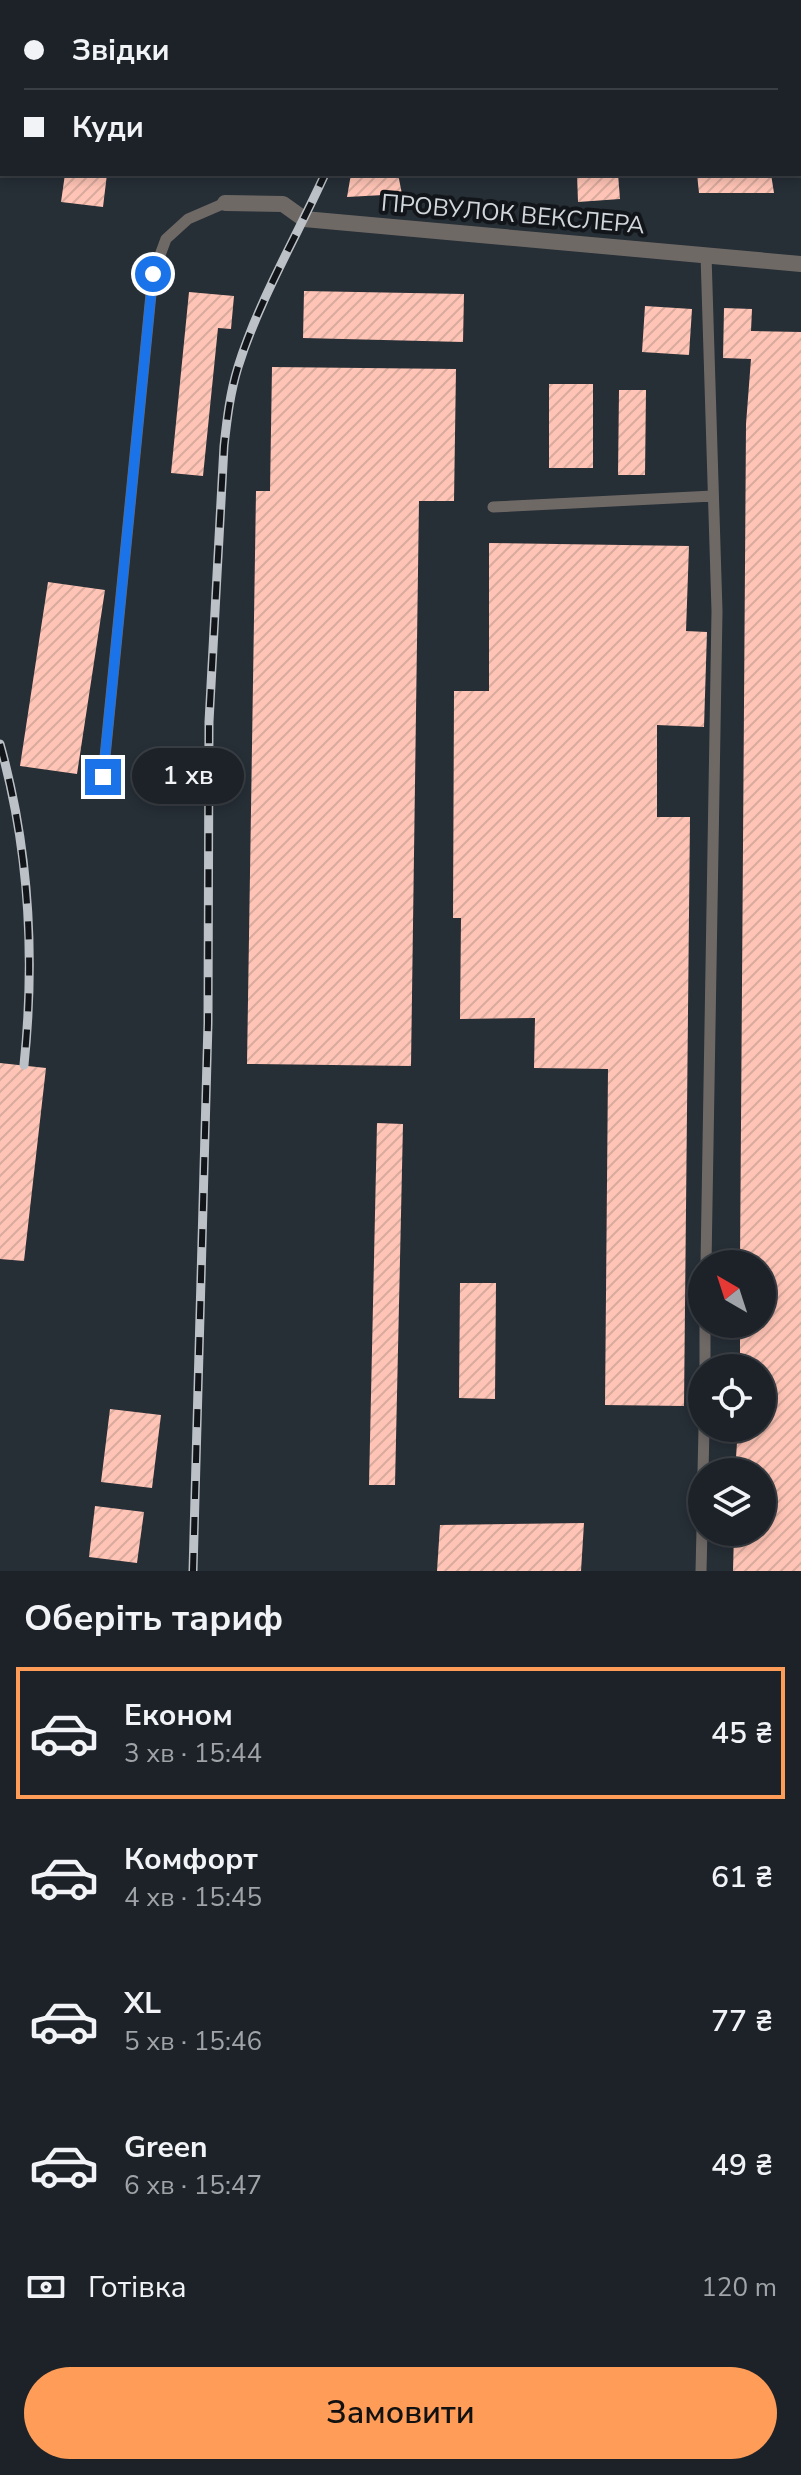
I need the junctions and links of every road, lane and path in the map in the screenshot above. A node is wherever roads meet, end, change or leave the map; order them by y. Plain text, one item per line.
1 (225, 203) joint
2 (706, 255) junction
3 (801, 264) edge
4 (713, 496) junction
5 (493, 507) dead end
6 (103, 777) dead end
7 (706, 1250) edge
8 (702, 1546) edge
9 (701, 1571) edge

1 - 2 street, ПРОВУЛОК ВЕКСЛЕРА
1 - 6 lane
2 - 3 street, ПРОВУЛОК ВЕКСЛЕРА
2 - 4 lane
4 - 5 lane
4 - 7 lane
8 - 9 lane

